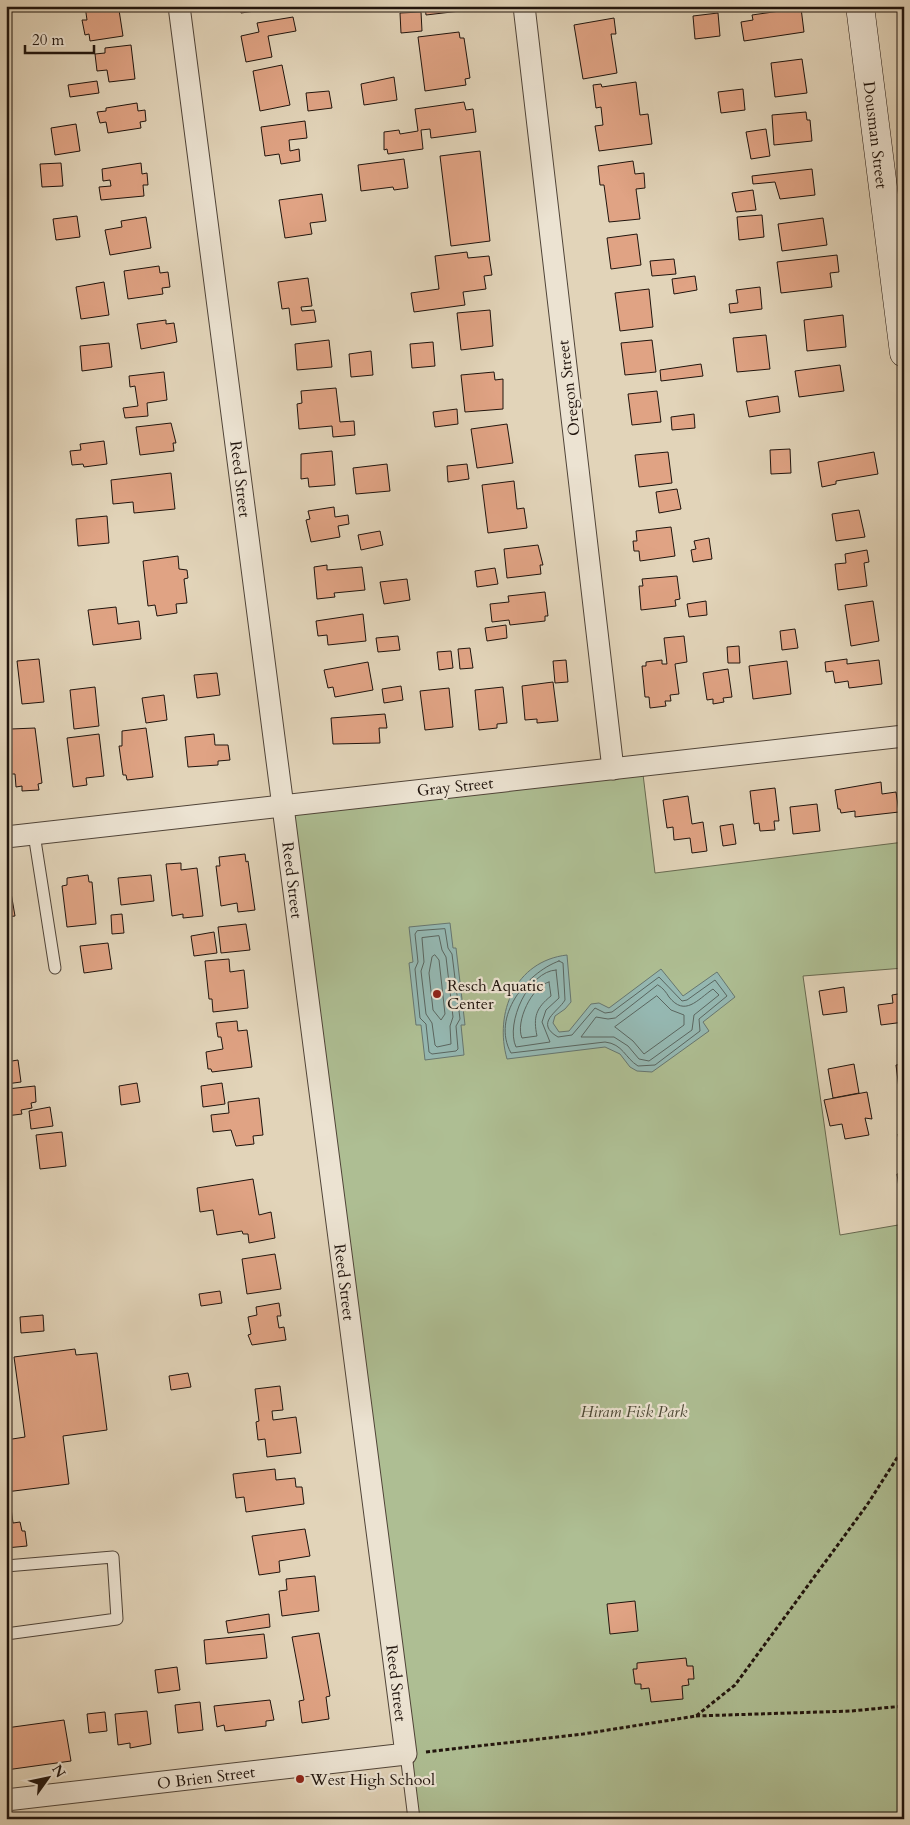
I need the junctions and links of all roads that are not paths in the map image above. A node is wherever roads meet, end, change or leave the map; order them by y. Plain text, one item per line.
1 (179, 6) edge
2 (524, 6) edge
3 (860, 6) edge
4 (904, 353) edge
5 (904, 736) edge
6 (613, 769) junction
7 (284, 805) junction
8 (34, 834) junction
9 (6, 837) edge
10 (55, 968) dead end
11 (6, 1566) edge
12 (6, 1634) edge
13 (406, 1754) junction
14 (6, 1800) edge
15 (414, 1819) edge

1 - 7 street, Reed Street
2 - 6 street, Oregon Street
3 - 4 street, Dousman Street
5 - 6 street, Gray Street
6 - 7 street, Gray Street
7 - 8 street, Gray Street
7 - 13 street, Reed Street
8 - 9 street, Gray Street
8 - 10 lane
11 - 12 lane
13 - 14 street, O Brien Street
13 - 15 lane

